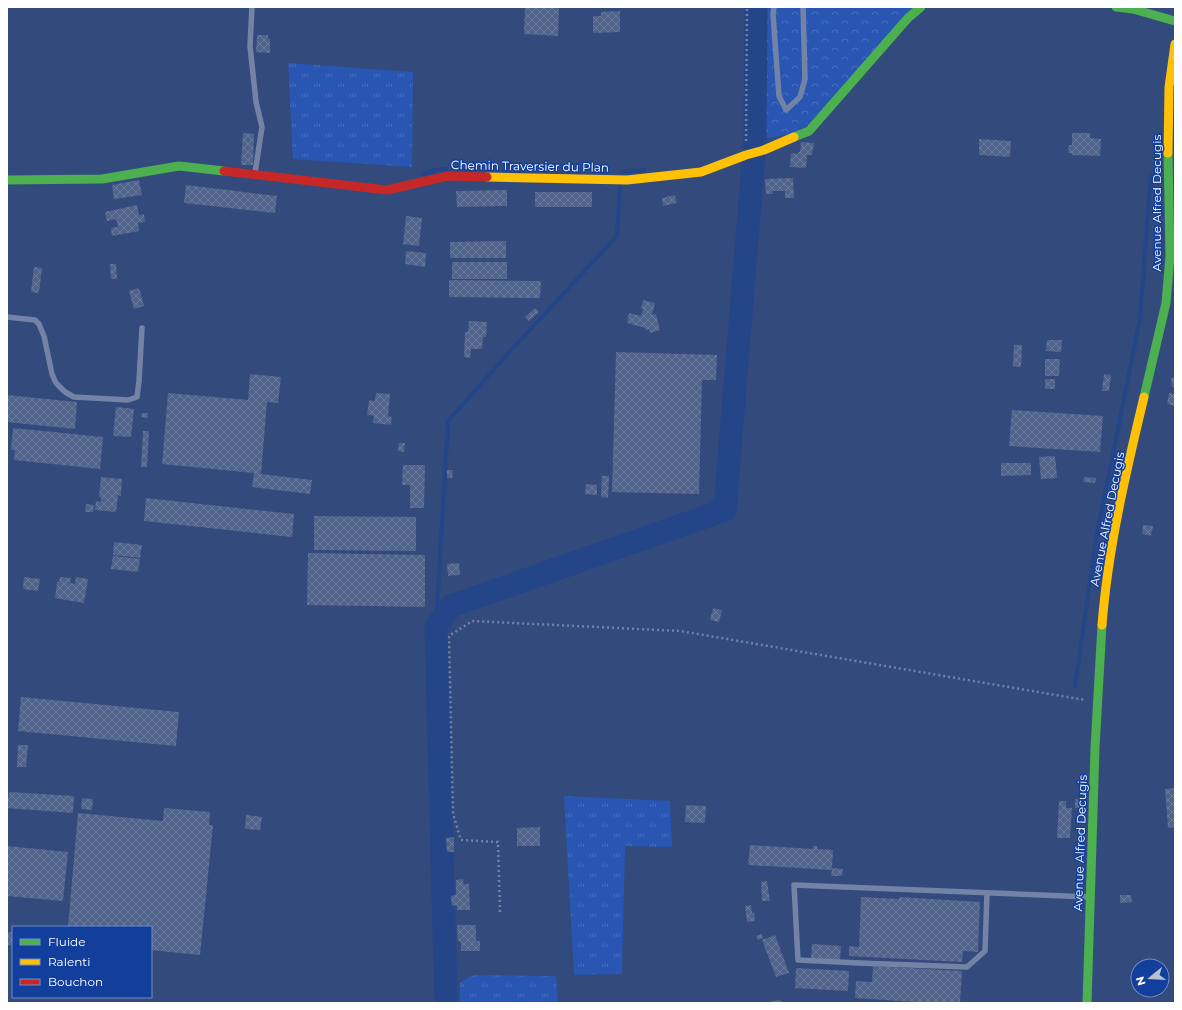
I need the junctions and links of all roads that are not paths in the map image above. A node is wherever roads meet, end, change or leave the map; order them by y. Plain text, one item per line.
1 (252, 7) edge
2 (774, 7) edge
3 (803, 7) edge
4 (921, 7) edge
5 (1116, 7) edge
6 (1175, 21) edge
7 (1175, 44) edge
8 (255, 175) junction
9 (7, 180) edge
10 (7, 317) edge
11 (142, 328) dead end
12 (987, 893) junction
13 (1090, 897) junction
14 (1087, 1003) edge

1 - 8 lane
2 - 3 lane
4 - 8 street, Chemin Traversier du Plan
5 - 6 street
7 - 13 street, Avenue Alfred Decugis
8 - 9 street, Chemin Traversier du Plan
10 - 11 lane
12 - 12 lane
12 - 13 lane
13 - 14 street, Avenue Alfred Decugis

